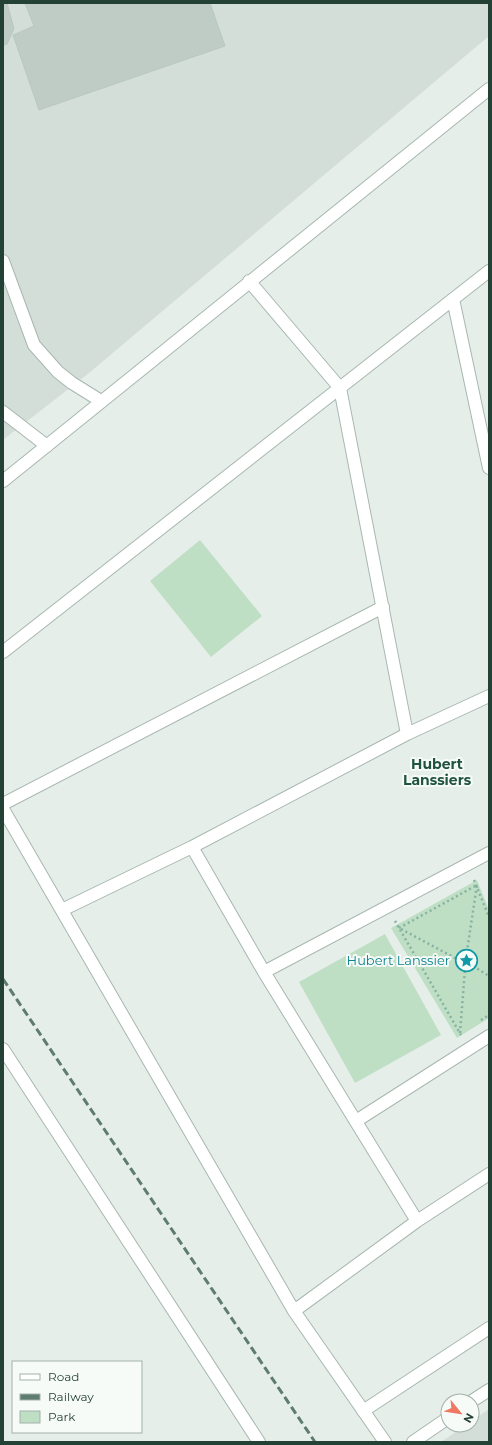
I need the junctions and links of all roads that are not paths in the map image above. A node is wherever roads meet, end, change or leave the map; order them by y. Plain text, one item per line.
1 (489, 89) edge
2 (3, 261) edge
3 (489, 271) edge
4 (249, 281) junction
5 (453, 299) junction
6 (340, 388) junction
7 (101, 401) junction
8 (3, 412) edge
9 (46, 446) junction
10 (489, 468) edge
11 (3, 481) edge
12 (383, 607) junction
13 (3, 652) edge
14 (489, 696) edge
15 (407, 734) junction
16 (3, 804) edge
17 (3, 809) edge
18 (192, 847) junction
19 (489, 853) edge
20 (62, 910) junction
21 (264, 972) junction
22 (489, 1036) edge
23 (3, 1049) edge
24 (356, 1121) junction
25 (489, 1174) edge
26 (417, 1221) junction
27 (294, 1311) junction
28 (489, 1328) edge
29 (489, 1390) edge
30 (480, 1396) edge
31 (363, 1412) junction
32 (440, 1423) edge
33 (259, 1442) edge
34 (384, 1442) edge
35 (413, 1442) edge

1 - 4 street
2 - 7 street
3 - 5 street
4 - 6 street
4 - 7 street
5 - 6 street
5 - 10 street
6 - 12 street
6 - 13 street
7 - 9 street
8 - 9 street
9 - 11 street
12 - 15 street
12 - 16 street
14 - 15 street
15 - 18 street
17 - 20 street
18 - 20 street
18 - 21 street
19 - 21 street
20 - 27 street
21 - 24 street
22 - 24 street
23 - 33 street
24 - 26 street
25 - 26 street
26 - 27 street
27 - 31 street
28 - 31 street
29 - 30 street
31 - 34 street
32 - 35 street

